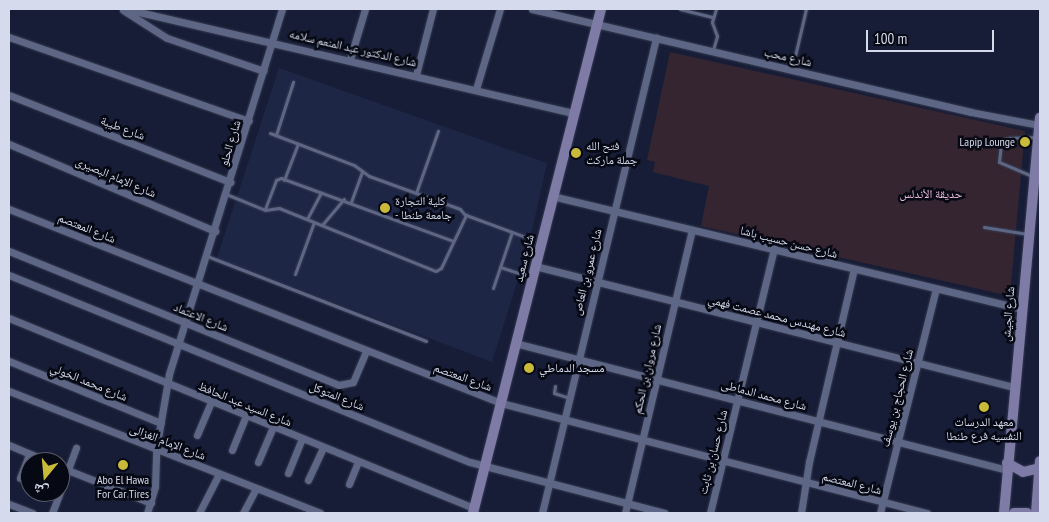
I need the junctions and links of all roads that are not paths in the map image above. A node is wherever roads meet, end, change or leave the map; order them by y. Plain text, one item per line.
1 (122, 9) edge
2 (126, 9) edge
3 (282, 9) edge
4 (365, 9) edge
5 (434, 9) edge
6 (500, 9) edge
7 (532, 9) edge
8 (601, 9) edge
9 (680, 9) edge
10 (716, 9) edge
11 (806, 9) edge
12 (150, 12) edge
13 (713, 17) junction
14 (597, 24) junction
15 (9, 37) edge
16 (656, 37) junction
17 (273, 41) junction
18 (713, 51) junction
19 (350, 59) junction
20 (792, 69) junction
21 (264, 71) junction
22 (416, 75) junction
23 (293, 82) dead end
24 (476, 89) junction
25 (9, 95) edge
26 (573, 113) junction
27 (249, 121) junction
28 (1040, 121) edge
29 (438, 130) dead end
30 (270, 133) dead end
31 (276, 135) junction
32 (1038, 137) junction
33 (9, 144) edge
34 (298, 144) junction
35 (362, 171) junction
36 (1035, 179) edge
37 (284, 180) junction
38 (230, 182) junction
39 (321, 193) junction
40 (416, 193) junction
41 (226, 194) junction
42 (552, 196) junction
43 (344, 199) junction
44 (351, 202) junction
45 (9, 209) edge
46 (265, 210) junction
47 (614, 211) junction
48 (466, 215) junction
49 (307, 219) junction
50 (314, 222) junction
51 (322, 225) junction
52 (984, 227) dead end
53 (692, 230) junction
54 (215, 231) junction
55 (512, 232) junction
56 (1028, 234) junction
57 (523, 236) dead end
58 (452, 241) junction
59 (774, 250) junction
60 (9, 251) edge
61 (207, 256) junction
62 (535, 266) junction
63 (500, 267) junction
64 (854, 269) junction
65 (295, 274) dead end
66 (9, 275) edge
67 (532, 277) junction
68 (596, 282) junction
69 (198, 284) junction
70 (494, 288) dead end
71 (936, 289) junction
72 (675, 301) junction
73 (1022, 309) junction
74 (9, 318) edge
75 (756, 322) junction
76 (186, 323) junction
77 (426, 341) dead end
78 (516, 343) junction
79 (838, 343) junction
80 (178, 344) junction
81 (366, 351) junction
82 (578, 359) junction
83 (9, 361) edge
84 (918, 362) junction
85 (657, 379) junction
86 (167, 384) junction
87 (555, 386) dead end
88 (1014, 387) junction
89 (9, 391) edge
90 (569, 398) junction
91 (738, 399) junction
92 (211, 402) junction
93 (501, 403) junction
94 (246, 416) junction
95 (564, 421) junction
96 (819, 422) junction
97 (161, 423) junction
98 (273, 427) junction
99 (197, 435) dead end
100 (302, 439) junction
101 (642, 441) junction
102 (898, 442) junction
103 (9, 445) edge
104 (76, 448) dead end
105 (323, 448) junction
106 (156, 450) junction
107 (232, 450) dead end
108 (25, 452) edge
109 (258, 462) dead end
110 (358, 462) junction
111 (722, 462) junction
112 (1040, 462) edge
113 (70, 464) edge
114 (485, 467) junction
115 (1007, 467) junction
116 (1040, 468) edge
117 (70, 471) edge
118 (288, 473) dead end
119 (219, 474) junction
120 (308, 480) dead end
121 (806, 483) junction
122 (349, 484) dead end
123 (549, 484) junction
124 (256, 488) junction
125 (882, 502) junction
126 (9, 504) edge
127 (151, 504) junction
128 (627, 504) junction
129 (305, 510) edge
130 (474, 511) edge
131 (32, 513) edge
132 (147, 513) edge
133 (199, 513) edge
134 (243, 513) edge
135 (320, 513) edge
136 (542, 513) edge
137 (625, 513) edge
138 (664, 513) edge
139 (710, 513) edge
140 (801, 513) edge
141 (880, 513) edge
142 (927, 513) edge
143 (1004, 513) edge
144 (1014, 513) edge
145 (1027, 513) edge
146 (1036, 513) edge

1 - 21 street
2 - 12 street, شارع الدكتور عبد المنعم سلامه
3 - 17 street, شارع الحلو
4 - 19 street
5 - 22 street
6 - 24 street
7 - 14 street, شارع محب
8 - 14 street, شارع سعيد
9 - 13 lane
10 - 13 lane
11 - 20 lane
12 - 17 street, شارع الدكتور عبد المنعم سلامه
13 - 18 lane
14 - 16 street, شارع محب
14 - 26 street, شارع سعيد
15 - 27 street
16 - 18 street, شارع محب
16 - 47 street, شارع عمرو بن العاص
17 - 19 street, شارع الدكتور عبد المنعم سلامه
17 - 21 street, شارع الحلو
18 - 20 street, شارع محب
19 - 22 street, شارع الدكتور عبد المنعم سلامه
20 - 28 street, شارع محب
21 - 27 street, شارع الحلو
22 - 24 street, شارع الدكتور عبد المنعم سلامه
23 - 31 lane
24 - 26 street, شارع الدكتور عبد المنعم سلامه
25 - 38 street, شارع طيبة
26 - 42 street, شارع سعيد
27 - 38 street, شارع الحلو
28 - 32 street, شارع الجيش
29 - 40 lane
30 - 31 lane
31 - 34 lane
32 - 36 street, شارع الجيش
32 - 36 lane
33 - 54 street, شارع الإمام البصيرى
34 - 35 lane
34 - 37 lane
35 - 40 lane
35 - 44 lane
36 - 56 street, شارع الجيش
37 - 39 lane
37 - 46 lane
38 - 41 street, شارع الحلو
39 - 43 lane
39 - 49 lane
40 - 48 lane
41 - 46 lane
41 - 54 street, شارع الحلو
42 - 47 street, شارع حسن حسيب باشا
42 - 62 street, شارع سعيد
43 - 44 lane
43 - 51 lane
44 - 58 lane
45 - 69 street, شارع المعتصم
46 - 49 lane
47 - 53 street, شارع حسن حسيب باشا
47 - 68 street, شارع عمرو بن العاص
48 - 55 lane
48 - 58 lane
49 - 50 lane
50 - 51 lane
50 - 65 lane
51 - 58 lane
52 - 56 lane
53 - 59 street, شارع حسن حسيب باشا
53 - 72 street, شارع مروان بن الحكم
54 - 61 street, شارع الحلو
55 - 57 lane
55 - 63 lane
56 - 73 street, شارع الجيش
59 - 64 street, شارع حسن حسيب باشا
59 - 75 street, شارع حسان بن ثابت
60 - 76 street, شارع الاعتماد
61 - 69 street, شارع الحلو
61 - 77 lane
62 - 67 street, شارع سعيد
62 - 68 street, شارع مهندس محمد عصمت فهمي
63 - 67 lane
63 - 70 lane
64 - 71 street, شارع حسن حسيب باشا
64 - 79 street
66 - 80 street, شارع المتوكل
67 - 78 street, شارع سعيد
68 - 72 street, شارع مهندس محمد عصمت فهمي
68 - 82 street, شارع عمرو بن العاص
69 - 76 street, شارع الحلو
69 - 81 street, شارع المعتصم
71 - 73 street, شارع حسن حسيب باشا
71 - 84 street, شارع الحجاج بن يوسف
72 - 75 street, شارع مهندس محمد عصمت فهمي
72 - 85 street, شارع مروان بن الحكم
73 - 88 street, شارع الجيش
74 - 86 street, شارع السيد عبد الحافظ
75 - 79 street, شارع مهندس محمد عصمت فهمي
75 - 91 street, شارع حسان بن ثابت
76 - 80 street, شارع الحلو
76 - 81 street, شارع الاعتماد
78 - 82 street, شارع محمد الدماطى
78 - 93 street, شارع سعيد
79 - 84 street, شارع مهندس محمد عصمت فهمي
79 - 96 street
80 - 86 street, شارع الحلو
80 - 114 street, شارع المتوكل
81 - 93 street, شارع المعتصم
82 - 85 street, شارع محمد الدماطى
82 - 90 street, شارع عمرو بن العاص
83 - 97 street, شارع محمد الخولي
84 - 88 street, شارع مهندس محمد عصمت فهمي
84 - 102 street, شارع الحجاج بن يوسف
85 - 91 street, شارع محمد الدماطى
85 - 101 street, شارع مروان بن الحكم
86 - 92 street, شارع السيد عبد الحافظ
86 - 97 street, شارع الحلو
87 - 90 lane
88 - 115 street, شارع الجيش
89 - 106 street, شارع الإمام الغزالى
90 - 95 street, شارع عمرو بن العاص
91 - 96 street, شارع محمد الدماطى
91 - 111 street, شارع حسان بن ثابت
92 - 94 street, شارع السيد عبد الحافظ
92 - 99 street
93 - 95 street, شارع المعتصم
93 - 114 street, شارع سعيد
94 - 98 street, شارع السيد عبد الحافظ
94 - 107 street
95 - 101 street, شارع المعتصم
95 - 123 street, شارع عمرو بن العاص
96 - 102 street, شارع محمد الدماطى
96 - 121 street
97 - 106 street, شارع الحلو
98 - 100 street, شارع السيد عبد الحافظ
98 - 109 street
100 - 105 street, شارع السيد عبد الحافظ
100 - 118 street
101 - 111 street, شارع المعتصم
101 - 128 street, شارع مروان بن الحكم
102 - 115 street, شارع محمد الدماطى
102 - 125 street, شارع الحجاج بن يوسف
103 - 108 street
104 - 113 street
105 - 110 street, شارع السيد عبد الحافظ
105 - 120 street
106 - 119 street, شارع الإمام الغزالى
106 - 127 street, شارع الحلو
110 - 122 street
110 - 130 street, شارع السيد عبد الحافظ
111 - 121 street, شارع المعتصم
111 - 139 street, شارع حسان بن ثابت
112 - 116 street
114 - 123 street, شارع المتوكل
114 - 130 street, شارع سعيد
115 - 116 street
115 - 143 street, شارع الجيش
116 - 146 street
117 - 127 street
119 - 124 street, شارع الإمام الغزالى
119 - 133 street
121 - 125 street, شارع المعتصم
121 - 140 street
123 - 128 street, شارع المتوكل
123 - 136 street, شارع عمرو بن العاص
124 - 129 street, شارع الإمام الغزالى
124 - 134 street
125 - 141 street, شارع الحجاج بن يوسف
125 - 142 street, شارع المعتصم
126 - 131 street
127 - 132 street, شارع الحلو
128 - 137 street, شارع مروان بن الحكم
128 - 138 street, شارع المتوكل
129 - 135 street, شارع الإمام الغزالى
144 - 145 street

